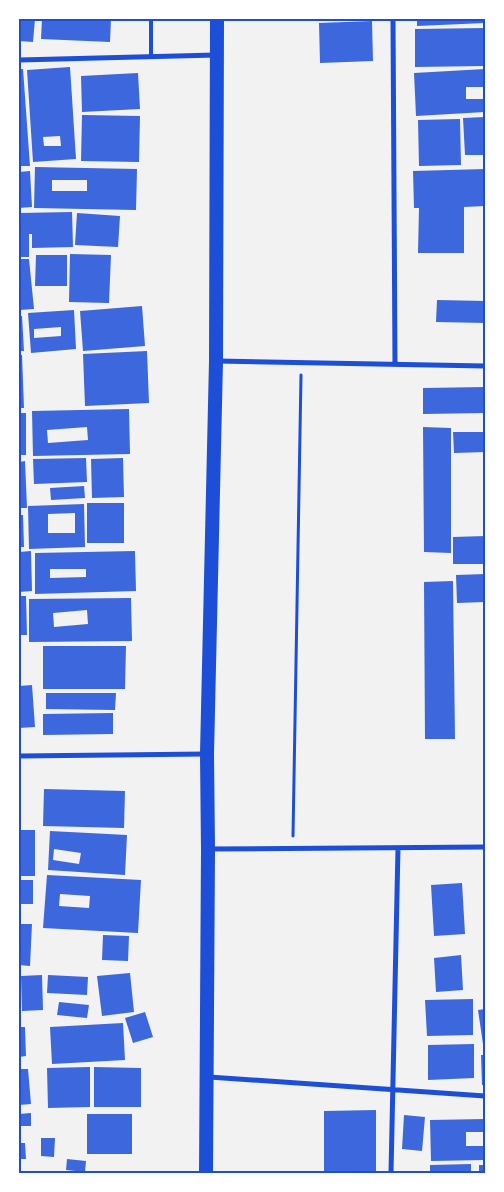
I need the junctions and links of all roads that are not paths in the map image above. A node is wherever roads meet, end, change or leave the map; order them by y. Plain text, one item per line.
1 (151, 19) edge
2 (217, 19) edge
3 (393, 19) edge
4 (217, 55) junction
5 (151, 57) junction
6 (19, 60) edge
7 (216, 361) junction
8 (396, 363) junction
9 (485, 366) edge
10 (207, 754) junction
11 (19, 756) edge
12 (485, 847) edge
13 (398, 848) junction
14 (208, 850) junction
15 (208, 1077) junction
16 (392, 1090) junction
17 (485, 1096) edge
18 (206, 1173) edge
19 (391, 1173) edge

1 - 5 lane
2 - 4 highway
3 - 8 street
4 - 5 street
4 - 7 highway
5 - 6 street
7 - 8 street
7 - 10 highway
8 - 9 street
10 - 11 street
10 - 14 highway
12 - 13 street
13 - 14 street
13 - 16 street
14 - 15 highway
15 - 16 street
15 - 18 highway
16 - 17 street
16 - 19 street

